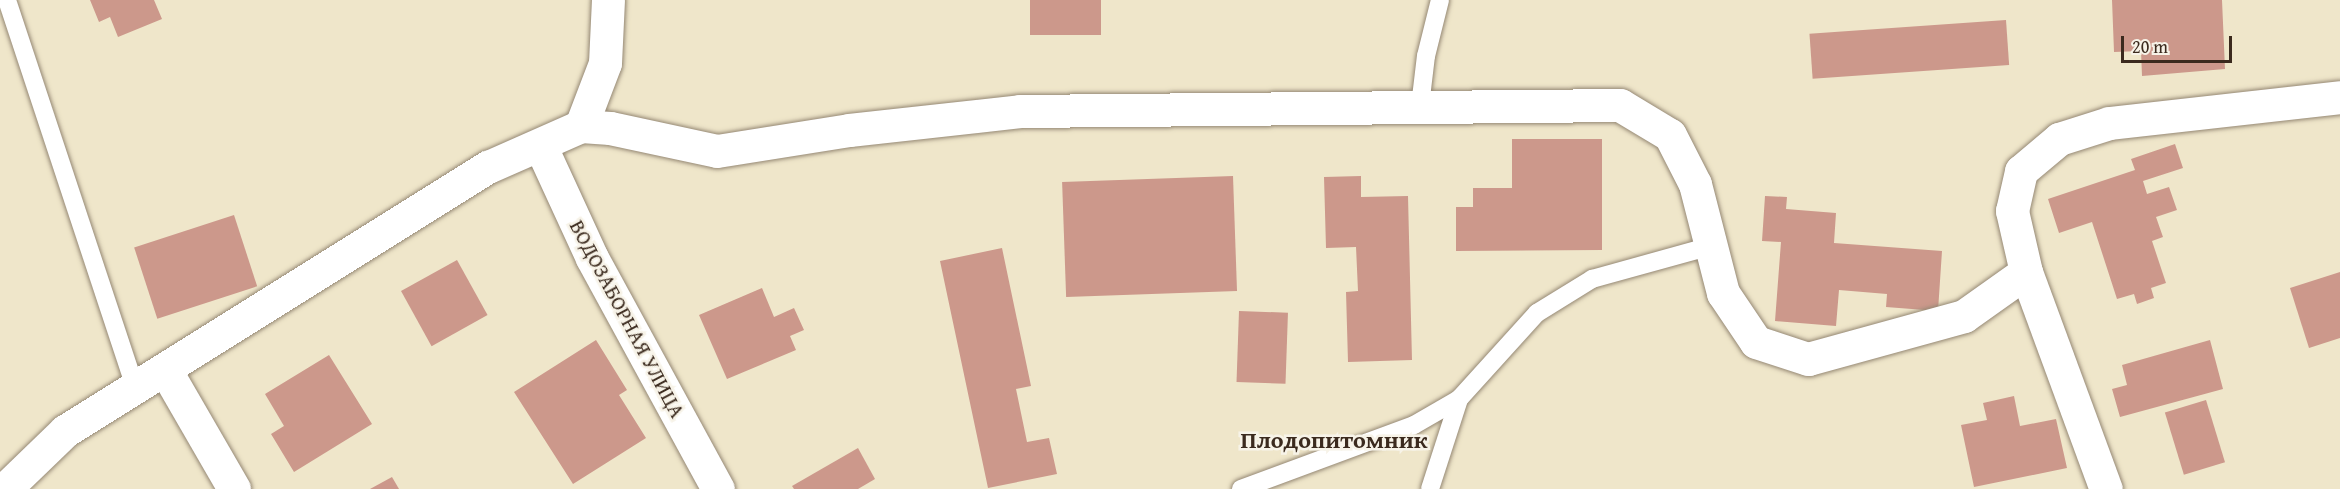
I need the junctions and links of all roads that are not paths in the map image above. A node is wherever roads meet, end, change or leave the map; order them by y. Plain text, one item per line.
1 (7, 0) edge
2 (608, 0) edge
3 (1440, 0) edge
4 (2340, 97) edge
5 (1419, 106) junction
6 (581, 126) junction
7 (541, 147) junction
8 (1711, 246) junction
9 (2026, 272) junction
10 (166, 371) junction
11 (135, 387) junction
12 (1459, 399) junction
13 (10, 484) edge
14 (234, 489) edge
15 (718, 489) edge
16 (1241, 489) edge
17 (1430, 489) edge
18 (2106, 489) edge

1 - 11 lane
2 - 6 street
3 - 5 lane
4 - 9 street
5 - 6 street
5 - 8 street
6 - 7 street
7 - 10 street
7 - 15 street, ВОДОЗАБОРНАЯ УЛИЦА
8 - 9 street
8 - 12 lane
9 - 18 street
10 - 11 street
10 - 14 street
11 - 13 street
12 - 16 lane
12 - 17 lane

